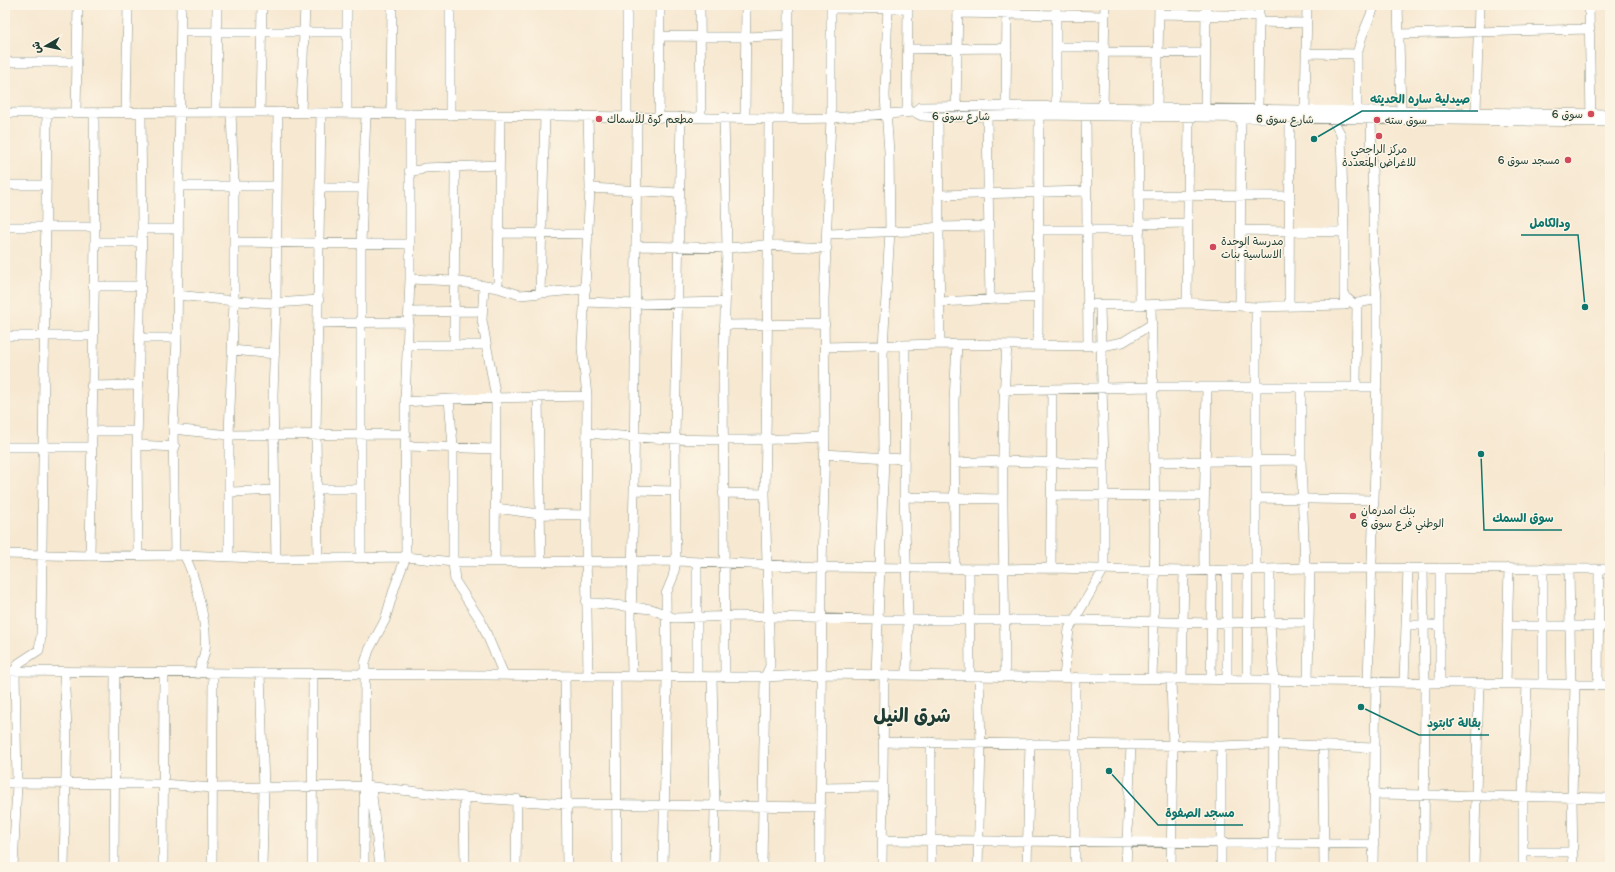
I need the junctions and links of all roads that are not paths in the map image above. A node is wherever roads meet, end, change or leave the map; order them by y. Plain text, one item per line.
1 (78, 5) edge
2 (128, 5) edge
3 (181, 5) edge
4 (217, 5) edge
5 (262, 5) edge
6 (305, 5) edge
7 (347, 5) edge
8 (392, 5) edge
9 (450, 5) edge
10 (627, 5) edge
11 (660, 5) edge
12 (700, 5) edge
13 (746, 5) edge
14 (789, 5) edge
15 (1105, 5) edge
16 (1206, 5) edge
17 (1259, 5) edge
18 (1307, 5) edge
19 (1375, 5) edge
20 (1398, 5) edge
21 (1479, 5) edge
22 (1589, 5) edge
23 (831, 7) edge
24 (888, 7) edge
25 (908, 7) edge
26 (958, 9) edge
27 (1007, 9) edge
28 (1056, 10) edge
29 (1159, 10) edge
30 (1206, 15) junction
31 (1105, 16) junction
32 (1259, 19) junction
33 (1306, 23) junction
34 (1590, 30) junction
35 (216, 31) junction
36 (262, 31) junction
37 (181, 32) junction
38 (305, 32) junction
39 (346, 32) junction
40 (1479, 32) junction
41 (1399, 34) junction
42 (788, 35) junction
43 (660, 36) junction
44 (746, 37) junction
45 (700, 38) junction
46 (1056, 47) junction
47 (957, 48) junction
48 (1007, 48) junction
49 (908, 49) junction
50 (1104, 50) junction
51 (1158, 53) junction
52 (1205, 53) junction
53 (1306, 53) junction
54 (1357, 54) junction
55 (5, 62) edge
56 (77, 62) junction
57 (1006, 106) junction
58 (956, 107) junction
59 (1056, 107) junction
60 (1103, 108) junction
61 (1157, 108) junction
62 (1205, 109) junction
63 (1258, 110) junction
64 (1305, 111) junction
65 (1357, 111) junction
66 (1402, 111) junction
67 (5, 112) edge
68 (76, 112) junction
69 (126, 112) junction
70 (141, 112) junction
71 (179, 112) junction
72 (216, 112) junction
73 (231, 112) junction
74 (260, 112) junction
75 (278, 112) junction
76 (301, 112) junction
77 (911, 112) junction
78 (1476, 112) junction
79 (47, 113) junction
80 (94, 113) junction
81 (320, 113) junction
82 (347, 113) junction
83 (885, 113) junction
84 (366, 114) junction
85 (391, 114) junction
86 (410, 114) junction
87 (1610, 114) edge
88 (450, 115) junction
89 (1039, 115) junction
90 (500, 116) junction
91 (545, 116) junction
92 (987, 116) junction
93 (1086, 116) junction
94 (1138, 116) junction
95 (1371, 116) junction
96 (588, 117) junction
97 (632, 117) junction
98 (681, 117) junction
99 (724, 117) junction
100 (746, 117) junction
101 (938, 117) junction
102 (1189, 117) junction
103 (659, 118) junction
104 (701, 118) junction
105 (831, 118) junction
106 (1241, 118) junction
107 (1591, 118) junction
108 (768, 119) junction
109 (788, 119) junction
110 (1290, 119) junction
111 (1333, 120) junction
112 (1610, 122) edge
113 (499, 165) junction
114 (455, 166) junction
115 (409, 171) junction
116 (5, 185) edge
117 (46, 185) junction
118 (179, 186) junction
119 (234, 186) junction
120 (277, 186) junction
121 (320, 188) junction
122 (363, 188) junction
123 (590, 188) junction
124 (1038, 191) junction
125 (1087, 191) junction
126 (637, 192) junction
127 (678, 193) junction
128 (988, 193) junction
129 (939, 195) junction
130 (1139, 195) junction
131 (1188, 196) junction
132 (1240, 196) junction
133 (1290, 196) junction
134 (1188, 223) junction
135 (989, 226) junction
136 (5, 227) edge
137 (46, 227) junction
138 (95, 227) junction
139 (938, 227) junction
140 (1140, 227) junction
141 (142, 229) junction
142 (179, 229) junction
143 (1038, 230) junction
144 (1240, 230) junction
145 (890, 231) junction
146 (1087, 231) junction
147 (1289, 231) junction
148 (1344, 232) junction
149 (498, 233) junction
150 (588, 234) junction
151 (827, 234) junction
152 (542, 235) junction
153 (95, 242) junction
154 (141, 242) junction
155 (234, 242) junction
156 (276, 243) junction
157 (320, 243) junction
158 (361, 243) junction
159 (410, 244) junction
160 (767, 245) junction
161 (636, 246) junction
162 (678, 246) junction
163 (727, 248) junction
164 (827, 248) junction
165 (410, 279) junction
166 (454, 280) junction
167 (93, 286) junction
168 (140, 286) junction
169 (484, 286) junction
170 (498, 288) junction
171 (586, 289) junction
172 (540, 293) junction
173 (177, 295) junction
174 (1344, 296) junction
175 (1038, 297) junction
176 (1377, 299) junction
177 (318, 300) junction
178 (990, 300) junction
179 (234, 301) junction
180 (585, 302) junction
181 (725, 302) junction
182 (940, 302) junction
183 (276, 303) junction
184 (679, 303) junction
185 (1187, 303) junction
186 (1357, 303) junction
187 (636, 304) junction
188 (1088, 304) junction
189 (1100, 305) junction
190 (1140, 305) junction
191 (1151, 305) junction
192 (1240, 305) junction
193 (1289, 306) junction
194 (1256, 307) junction
195 (482, 311) junction
196 (410, 312) junction
197 (455, 312) junction
198 (409, 322) junction
199 (318, 323) junction
200 (362, 323) junction
201 (826, 324) junction
202 (1152, 324) junction
203 (724, 325) junction
204 (768, 326) junction
205 (5, 336) edge
206 (44, 336) junction
207 (92, 336) junction
208 (140, 338) junction
209 (177, 338) junction
210 (940, 344) junction
211 (957, 344) junction
212 (408, 345) junction
213 (454, 345) junction
214 (485, 345) junction
215 (905, 345) junction
216 (1007, 345) junction
217 (1038, 345) junction
218 (1088, 345) junction
219 (1102, 346) junction
220 (826, 347) junction
221 (883, 347) junction
222 (232, 350) junction
223 (275, 354) junction
224 (139, 385) junction
225 (91, 386) junction
226 (1301, 386) junction
227 (1153, 387) junction
228 (1207, 387) junction
229 (1257, 387) junction
230 (1356, 387) junction
231 (1377, 387) junction
232 (1102, 388) junction
233 (1052, 389) junction
234 (1004, 390) junction
235 (587, 396) junction
236 (496, 398) junction
237 (538, 398) junction
238 (449, 399) junction
239 (405, 402) junction
240 (173, 429) junction
241 (91, 431) junction
242 (137, 431) junction
243 (587, 433) junction
244 (360, 434) junction
245 (406, 434) junction
246 (229, 435) junction
247 (273, 435) junction
248 (316, 435) junction
249 (825, 436) junction
250 (633, 438) junction
251 (675, 438) junction
252 (723, 440) junction
253 (766, 440) junction
254 (136, 445) junction
255 (407, 446) junction
256 (453, 446) junction
257 (5, 447) edge
258 (44, 447) junction
259 (91, 447) junction
260 (175, 447) junction
261 (496, 449) junction
262 (824, 454) junction
263 (1610, 457) edge
264 (884, 458) junction
265 (904, 459) junction
266 (1256, 460) junction
267 (1301, 460) junction
268 (1003, 461) junction
269 (954, 462) junction
270 (1053, 462) junction
271 (1154, 462) junction
272 (1206, 462) junction
273 (1104, 464) junction
274 (1610, 484) edge
275 (317, 489) junction
276 (360, 489) junction
277 (275, 490) junction
278 (634, 490) junction
279 (675, 491) junction
280 (230, 492) junction
281 (723, 492) junction
282 (765, 494) junction
283 (1052, 495) junction
284 (1104, 496) junction
285 (1203, 496) junction
286 (904, 497) junction
287 (954, 497) junction
288 (1153, 497) junction
289 (1256, 498) junction
290 (1002, 499) junction
291 (1303, 499) junction
292 (1374, 500) junction
293 (496, 508) junction
294 (539, 514) junction
295 (586, 515) junction
296 (5, 554) edge
297 (179, 555) junction
298 (43, 556) junction
299 (90, 556) junction
300 (138, 556) junction
301 (360, 556) junction
302 (229, 557) junction
303 (406, 557) junction
304 (318, 558) junction
305 (276, 559) junction
306 (495, 561) junction
307 (541, 561) junction
308 (586, 561) junction
309 (676, 561) junction
310 (453, 562) junction
311 (632, 562) junction
312 (697, 562) junction
313 (724, 564) junction
314 (766, 565) junction
315 (822, 567) junction
316 (880, 567) junction
317 (906, 567) junction
318 (1051, 568) junction
319 (1270, 568) junction
320 (1307, 568) junction
321 (1408, 568) junction
322 (1423, 568) junction
323 (1440, 568) junction
324 (1509, 568) junction
325 (1543, 568) junction
326 (955, 569) junction
327 (969, 569) junction
328 (1004, 569) junction
329 (1104, 569) junction
330 (1252, 569) junction
331 (1371, 569) junction
332 (1569, 569) junction
333 (1599, 569) junction
334 (1610, 569) edge
335 (1208, 570) junction
336 (1227, 570) junction
337 (1154, 571) junction
338 (1184, 571) junction
339 (586, 602) junction
340 (631, 606) junction
341 (666, 616) junction
342 (698, 617) junction
343 (726, 617) junction
344 (768, 617) junction
345 (822, 618) junction
346 (877, 620) junction
347 (908, 620) junction
348 (969, 620) junction
349 (1005, 620) junction
350 (1075, 620) junction
351 (1154, 621) junction
352 (1184, 622) junction
353 (1309, 622) junction
354 (1212, 623) junction
355 (1227, 623) junction
356 (1248, 623) junction
357 (1270, 623) junction
358 (1406, 624) junction
359 (1424, 625) junction
360 (1440, 625) junction
361 (1508, 626) junction
362 (1543, 626) junction
363 (1570, 626) junction
364 (1598, 626) junction
365 (1610, 626) edge
366 (5, 671) edge
367 (15, 671) junction
368 (64, 672) junction
369 (115, 673) junction
370 (164, 673) junction
371 (213, 673) junction
372 (260, 673) junction
373 (198, 674) junction
374 (312, 674) junction
375 (365, 674) junction
376 (822, 674) junction
377 (504, 675) junction
378 (880, 675) junction
379 (907, 675) junction
380 (566, 676) junction
381 (588, 676) junction
382 (616, 676) junction
383 (632, 676) junction
384 (668, 676) junction
385 (970, 676) junction
386 (979, 676) junction
387 (697, 677) junction
388 (712, 677) junction
389 (725, 677) junction
390 (765, 677) junction
391 (1004, 677) junction
392 (1064, 677) junction
393 (1075, 678) junction
394 (1152, 678) junction
395 (1171, 679) junction
396 (1182, 679) junction
397 (1211, 679) junction
398 (1227, 680) junction
399 (1247, 680) junction
400 (1274, 680) junction
401 (1308, 680) junction
402 (1372, 681) junction
403 (1404, 682) junction
404 (1425, 682) junction
405 (1440, 682) junction
406 (1478, 683) junction
407 (1506, 683) junction
408 (1527, 684) junction
409 (1542, 684) junction
410 (1573, 684) junction
411 (1598, 684) junction
412 (1610, 684) edge
413 (883, 742) junction
414 (931, 742) junction
415 (1030, 743) junction
416 (1075, 743) junction
417 (981, 744) junction
418 (1274, 744) junction
419 (1131, 745) junction
420 (1323, 745) junction
421 (1173, 746) junction
422 (1221, 746) junction
423 (1374, 748) junction
424 (5, 783) edge
425 (17, 784) junction
426 (116, 784) junction
427 (164, 784) junction
428 (67, 785) junction
429 (313, 785) junction
430 (368, 786) junction
431 (212, 788) junction
432 (264, 788) junction
433 (821, 788) junction
434 (882, 788) junction
435 (1374, 794) junction
436 (1424, 795) junction
437 (1475, 796) junction
438 (464, 797) junction
439 (1522, 797) junction
440 (1572, 797) junction
441 (1610, 798) edge
442 (517, 799) junction
443 (568, 804) junction
444 (617, 806) junction
445 (663, 806) junction
446 (715, 806) junction
447 (762, 807) junction
448 (821, 807) junction
449 (882, 840) junction
450 (930, 840) junction
451 (979, 840) junction
452 (1028, 841) junction
453 (1075, 841) junction
454 (1127, 842) junction
455 (1171, 842) junction
456 (1222, 844) junction
457 (1273, 844) junction
458 (1324, 844) junction
459 (1374, 844) junction
460 (1523, 852) junction
461 (1572, 852) junction
462 (13, 867) edge
463 (64, 867) edge
464 (114, 867) edge
465 (163, 867) edge
466 (212, 867) edge
467 (262, 867) edge
468 (312, 867) edge
469 (364, 867) edge
470 (380, 867) edge
471 (465, 867) edge
472 (516, 867) edge
473 (567, 867) edge
474 (617, 867) edge
475 (663, 867) edge
476 (714, 867) edge
477 (762, 867) edge
478 (820, 867) edge
479 (882, 867) edge
480 (931, 867) edge
481 (978, 867) edge
482 (1027, 867) edge
483 (1075, 867) edge
484 (1126, 867) edge
485 (1171, 867) edge
486 (1221, 867) edge
487 (1273, 867) edge
488 (1324, 867) edge
489 (1374, 867) edge
490 (1424, 867) edge
491 (1474, 867) edge
492 (1523, 867) edge
493 (1573, 867) edge

1 - 56 street
2 - 69 street
3 - 37 street
4 - 35 street
5 - 36 street
6 - 38 street
7 - 39 street
8 - 85 street
9 - 88 street
10 - 97 street
11 - 43 street
12 - 45 street
13 - 44 street
14 - 42 street
15 - 31 street
16 - 30 street
17 - 32 street
18 - 33 street
19 - 54 street
20 - 41 street
21 - 40 street
22 - 34 street
23 - 24 street
23 - 105 street
24 - 25 street
24 - 83 street
25 - 49 street
26 - 27 street
26 - 47 street
27 - 28 street
27 - 48 street
28 - 31 street
28 - 46 street
29 - 30 street
29 - 51 street
30 - 32 street
30 - 52 street
31 - 50 street
32 - 33 street
32 - 63 street
33 - 53 street
34 - 40 street
34 - 107 street
35 - 36 street
35 - 37 street
35 - 72 street
36 - 38 street
36 - 74 street
37 - 71 street
38 - 39 street
38 - 76 street
39 - 82 street
40 - 41 street
40 - 78 street
41 - 66 street
42 - 44 street
42 - 109 street
43 - 45 street
43 - 103 street
44 - 45 street
44 - 100 street
45 - 104 street
46 - 50 street
46 - 59 street
47 - 48 street
47 - 49 street
47 - 58 street
48 - 57 street
49 - 77 street
50 - 51 street
50 - 60 street
51 - 52 street
51 - 61 street
52 - 62 street
53 - 54 street
53 - 64 street
54 - 65 street
55 - 56 street
56 - 68 street
57 - 58 street, شارع سوق 6
57 - 59 street, شارع سوق 6
58 - 77 street, شارع سوق 6
59 - 60 street, شارع سوق 6
60 - 61 street, شارع سوق 6
61 - 62 street, شارع سوق 6
62 - 63 street, شارع سوق 6
63 - 64 street, شارع سوق 6
64 - 65 street, شارع سوق 6
65 - 95 street, شارع سوق 6
66 - 78 street, شارع سوق 6
66 - 95 street, شارع سوق 6
67 - 79 street
68 - 79 street
68 - 80 street
69 - 70 street
69 - 80 street
70 - 71 street
70 - 141 street
71 - 72 street
71 - 118 street
72 - 73 street
73 - 74 street
73 - 119 street
74 - 75 street
75 - 76 street
75 - 120 street
76 - 81 street
77 - 83 street
77 - 101 street, شارع سوق 6
78 - 107 street, شارع سوق 6
79 - 117 street
80 - 138 street
81 - 82 street
81 - 121 street
82 - 84 street
83 - 105 street
83 - 145 street
84 - 85 street
84 - 122 street
85 - 86 street
86 - 88 street
86 - 115 street
87 - 107 street, شارع سوق 6
88 - 90 street
89 - 92 street, شارع سوق 6
89 - 93 street, شارع سوق 6
89 - 124 street
90 - 91 street
90 - 113 street
91 - 96 street
91 - 152 street
92 - 101 street, شارع سوق 6
92 - 128 street
93 - 94 street, شارع سوق 6
93 - 125 street
94 - 102 street, شارع سوق 6
94 - 130 street
95 - 107 street, شارع سوق 6
95 - 111 street, شارع سوق 6
95 - 176 street
96 - 97 street
96 - 123 street
97 - 103 street
97 - 126 street
98 - 103 street
98 - 104 street
98 - 127 street
99 - 100 street
99 - 104 street
99 - 163 street
100 - 108 street
101 - 129 street
102 - 106 street, شارع سوق 6
102 - 131 street
105 - 109 street
105 - 151 street
106 - 110 street, شارع سوق 6
106 - 132 street
107 - 112 street, شارع سوق 6
108 - 109 street
108 - 160 street
110 - 111 street, شارع سوق 6
110 - 133 street
111 - 148 street
113 - 114 street
113 - 149 street
114 - 115 street
114 - 166 street
115 - 159 street
116 - 117 street
117 - 137 street
118 - 119 street
118 - 142 street
119 - 120 street
119 - 155 street
120 - 156 street
121 - 122 street
121 - 157 street
122 - 158 street
123 - 126 street
123 - 150 street
124 - 125 street
124 - 128 street
124 - 143 street
125 - 146 street
126 - 127 street
126 - 161 street
127 - 162 street
128 - 129 street
128 - 135 street
129 - 139 street
130 - 131 street
130 - 140 street
131 - 132 street
131 - 134 street
132 - 133 street
132 - 144 street
133 - 147 street
134 - 140 street
134 - 185 street
135 - 139 street
135 - 178 street
136 - 137 street
137 - 138 street
137 - 206 street
138 - 153 street
139 - 145 street
139 - 182 street
140 - 146 street
140 - 190 street
141 - 142 street
141 - 154 street
142 - 173 street
143 - 146 street
143 - 175 street
144 - 147 street
144 - 192 street
145 - 151 street
145 - 221 street
146 - 188 street
147 - 148 street
147 - 193 street
148 - 174 street
149 - 152 street
149 - 170 street
150 - 152 street
150 - 171 street
151 - 164 street
152 - 172 street
153 - 154 street
153 - 167 street
154 - 168 street
155 - 156 street
155 - 179 street
156 - 157 street
156 - 183 street
157 - 158 street
157 - 177 street
158 - 159 street
158 - 200 street
159 - 165 street
160 - 163 street
160 - 164 street
160 - 204 street
161 - 162 street
161 - 187 street
162 - 163 street
162 - 184 street
163 - 181 street
164 - 201 street
165 - 166 street
165 - 196 street
166 - 169 street
166 - 197 street
167 - 168 street
167 - 207 street
168 - 208 street
169 - 170 street
169 - 195 street
170 - 172 street
171 - 172 street
171 - 180 street
173 - 179 street
173 - 209 street
174 - 186 street
174 - 193 street
175 - 178 street
175 - 217 street
176 - 186 street
176 - 231 street
177 - 183 street
177 - 199 street
178 - 182 street
179 - 183 street
179 - 222 street
180 - 187 street
180 - 235 street
181 - 184 street
181 - 203 street
182 - 210 street
183 - 223 street
184 - 187 street
184 - 251 street
185 - 191 street
185 - 192 street
186 - 230 street
187 - 250 street
188 - 189 street
188 - 218 street
189 - 190 street
189 - 219 street
190 - 191 street
191 - 202 street
192 - 194 street
193 - 194 street
194 - 229 street
195 - 197 street
195 - 214 street
196 - 197 street
196 - 198 street
197 - 213 street
198 - 200 street
198 - 212 street
199 - 200 street
199 - 248 street
200 - 244 street
201 - 204 street
201 - 220 street
202 - 219 street
202 - 227 street
203 - 204 street
203 - 252 street
204 - 253 street
205 - 206 street
206 - 207 street
206 - 258 street
207 - 225 street
208 - 209 street
208 - 224 street
209 - 240 street
210 - 211 street
210 - 215 street
211 - 216 street
211 - 269 street
212 - 213 street
212 - 239 street
213 - 214 street
214 - 236 street
215 - 221 street
215 - 265 street
216 - 217 street
216 - 234 street
217 - 218 street
218 - 219 street
219 - 232 street
220 - 221 street
220 - 249 street
221 - 264 street
222 - 223 street
222 - 246 street
223 - 247 street
224 - 225 street
224 - 242 street
225 - 241 street
226 - 229 street
226 - 230 street
226 - 267 street
227 - 228 street
227 - 232 street
227 - 271 street
228 - 229 street
228 - 272 street
229 - 266 street
230 - 231 street
231 - 292 street
232 - 233 street
232 - 273 street
233 - 234 street
233 - 270 street
234 - 268 street
235 - 237 street
235 - 243 street
236 - 237 street
236 - 238 street
236 - 261 street
237 - 294 street
238 - 239 street
238 - 256 street
239 - 245 street
240 - 246 street
240 - 260 street
241 - 242 street
241 - 259 street
242 - 254 street
243 - 250 street
243 - 295 street
244 - 245 street
244 - 248 street
244 - 276 street
245 - 255 street
246 - 247 street
246 - 280 street
247 - 248 street
247 - 277 street
248 - 275 street
249 - 253 street
249 - 262 street
250 - 251 street
250 - 278 street
251 - 252 street
251 - 279 street
252 - 253 street
252 - 281 street
253 - 282 street
254 - 260 street
254 - 300 street
255 - 256 street
255 - 303 street
256 - 261 street
256 - 310 street
257 - 258 street
258 - 259 street
258 - 298 street
259 - 299 street
260 - 297 street
261 - 293 street
262 - 264 street
262 - 315 street
263 - 274 street
264 - 265 street
264 - 316 street
265 - 286 street
266 - 267 street
266 - 272 street
266 - 289 street
267 - 291 street
268 - 269 street
268 - 270 street
268 - 290 street
269 - 287 street
270 - 273 street
270 - 283 street
271 - 272 street
271 - 288 street
272 - 285 street
273 - 284 street
275 - 276 street
275 - 304 street
276 - 301 street
277 - 280 street
277 - 305 street
278 - 279 street
278 - 311 street
279 - 309 street
280 - 302 street
281 - 282 street
281 - 313 street
282 - 314 street
283 - 284 street
283 - 318 street
284 - 288 street
284 - 329 street
285 - 288 street
285 - 335 street
286 - 287 street
286 - 317 street
287 - 290 street
287 - 326 street
288 - 337 street
289 - 291 street
289 - 330 street
290 - 328 street
291 - 292 street
291 - 320 street
292 - 331 street
293 - 294 street
293 - 306 street
294 - 295 street
294 - 307 street
295 - 308 street
296 - 298 street
297 - 300 street
297 - 302 street
297 - 373 street
298 - 299 street
298 - 367 street
299 - 300 street
301 - 303 street
301 - 304 street
302 - 305 street
303 - 310 street
303 - 375 street
304 - 305 street
306 - 307 street
306 - 310 street
307 - 308 street
308 - 311 street
308 - 339 street
309 - 311 street
309 - 312 street
309 - 341 street
310 - 377 street
311 - 340 street
312 - 313 street
312 - 342 street
313 - 314 street
313 - 343 street
314 - 315 street
314 - 344 street
315 - 316 street
315 - 345 street
316 - 317 street
316 - 346 street
317 - 326 street
317 - 347 street
318 - 328 street
318 - 329 street
319 - 320 street
319 - 330 street
319 - 357 street
320 - 331 street
320 - 353 street
321 - 322 street
321 - 331 street
321 - 358 street
322 - 323 street
322 - 359 street
323 - 324 street
323 - 360 street
324 - 325 street
324 - 361 street
325 - 332 street
325 - 362 street
326 - 327 street
327 - 328 street
327 - 348 street
328 - 349 street
329 - 337 street
329 - 350 street
330 - 336 street
330 - 356 street
331 - 402 street
332 - 333 street
332 - 363 street
333 - 334 street
333 - 364 street
335 - 336 street
335 - 338 street
335 - 354 street
336 - 355 street
337 - 338 street
337 - 351 street
338 - 352 street
339 - 340 street
339 - 381 street
340 - 341 street
340 - 383 street
341 - 342 street
341 - 384 street
342 - 343 street
342 - 387 street
343 - 344 street
343 - 389 street
344 - 345 street
344 - 390 street
345 - 346 street
345 - 376 street
346 - 347 street
346 - 378 street
347 - 348 street
347 - 379 street
348 - 349 street
348 - 385 street
349 - 350 street
349 - 391 street
350 - 351 street
350 - 392 street
351 - 352 street
351 - 394 street
352 - 354 street
352 - 396 street
353 - 357 street
353 - 401 street
354 - 355 street
354 - 397 street
355 - 356 street
355 - 398 street
356 - 357 street
356 - 399 street
357 - 400 street
358 - 359 street
358 - 403 street
359 - 360 street
359 - 404 street
360 - 405 street
361 - 362 street
361 - 407 street
362 - 363 street
362 - 409 street
363 - 364 street
363 - 410 street
364 - 365 street
364 - 411 street
366 - 367 street
367 - 368 street
367 - 425 street
368 - 369 street
368 - 428 street
369 - 370 street
369 - 426 street
370 - 373 street
370 - 427 street
371 - 372 street
371 - 373 street
371 - 431 street
372 - 374 street
372 - 432 street
374 - 375 street
374 - 429 street
375 - 377 street
375 - 430 street
376 - 378 street
376 - 390 street
376 - 433 street
377 - 380 street
378 - 379 street
378 - 413 street
379 - 385 street
380 - 381 street
380 - 443 street
381 - 382 street
382 - 383 street
382 - 444 street
383 - 384 street
384 - 387 street
384 - 445 street
385 - 386 street
386 - 391 street
386 - 417 street
387 - 388 street
388 - 389 street
388 - 446 street
389 - 390 street
390 - 447 street
391 - 392 street
392 - 393 street
393 - 394 street
393 - 416 street
394 - 395 street
395 - 396 street
395 - 421 street
396 - 397 street
397 - 398 street
398 - 399 street
399 - 400 street
400 - 401 street
400 - 418 street
401 - 402 street
402 - 403 street
402 - 423 street
403 - 404 street
404 - 405 street
404 - 436 street
405 - 406 street
406 - 407 street
406 - 437 street
407 - 408 street
408 - 409 street
408 - 439 street
409 - 410 street
410 - 411 street
410 - 440 street
411 - 412 street
413 - 414 street
413 - 434 street
414 - 417 street
414 - 450 street
415 - 416 street
415 - 417 street
415 - 452 street
416 - 419 street
416 - 453 street
417 - 451 street
418 - 420 street
418 - 422 street
418 - 457 street
419 - 421 street
419 - 454 street
420 - 423 street
420 - 458 street
421 - 422 street
421 - 455 street
422 - 456 street
423 - 435 street
424 - 425 street
425 - 428 street
425 - 462 street
426 - 427 street
426 - 428 street
426 - 464 street
427 - 431 street
427 - 465 street
428 - 463 street
429 - 430 street
429 - 432 street
429 - 468 street
430 - 438 street
430 - 469 street
430 - 470 street
431 - 432 street
431 - 466 street
432 - 467 street
433 - 434 street
433 - 448 street
434 - 449 street
435 - 436 street
435 - 459 street
436 - 437 street
436 - 490 street
437 - 439 street
437 - 491 street
438 - 442 street
438 - 471 street
439 - 440 street
439 - 460 street
440 - 441 street
440 - 461 street
442 - 443 street
442 - 472 street
443 - 444 street
443 - 473 street
444 - 445 street
444 - 474 street
445 - 446 street
445 - 475 street
446 - 447 street
446 - 476 street
447 - 448 street
447 - 477 street
448 - 478 street
449 - 450 street
449 - 479 street
450 - 451 street
450 - 480 street
451 - 452 street
451 - 481 street
452 - 453 street
452 - 482 street
453 - 454 street
453 - 483 street
454 - 455 street
454 - 484 street
455 - 456 street
455 - 485 street
456 - 457 street
456 - 486 street
457 - 458 street
457 - 487 street
458 - 459 street
458 - 488 street
459 - 489 street
460 - 461 street
460 - 492 street
461 - 493 street

